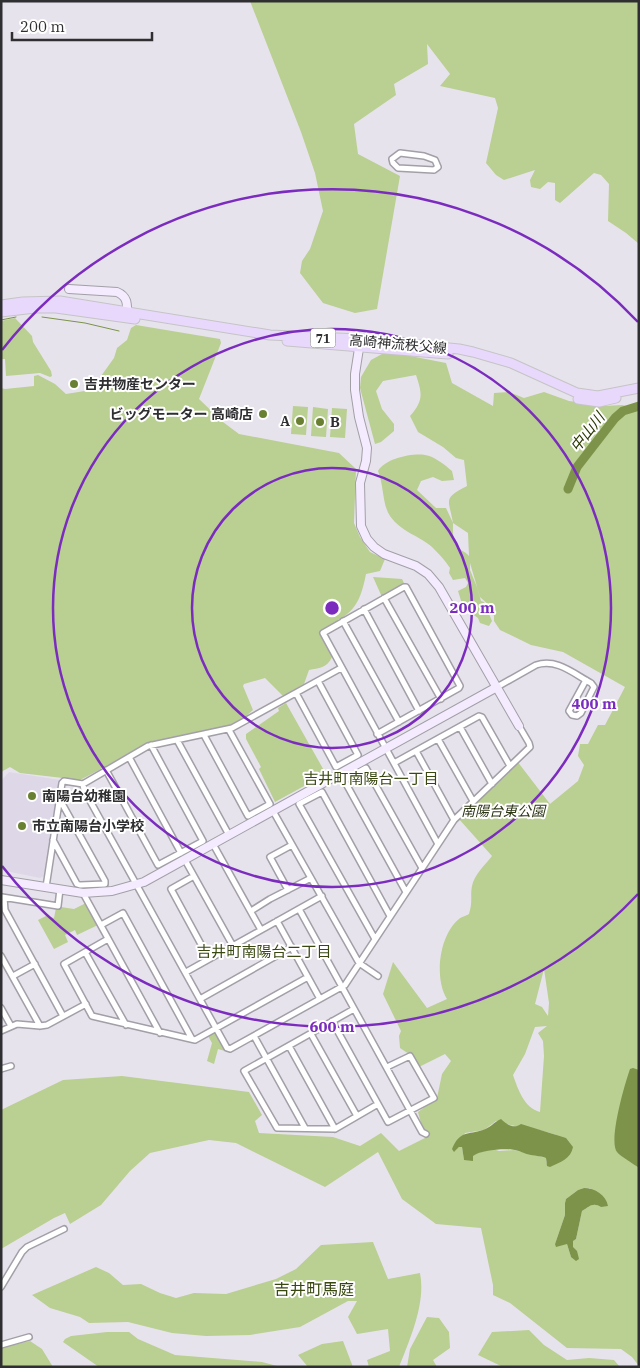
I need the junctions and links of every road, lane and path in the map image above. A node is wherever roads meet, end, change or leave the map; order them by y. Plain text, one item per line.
1 (412, 169) joint
2 (69, 288) dead end
3 (1, 305) edge
4 (1, 312) edge
5 (127, 316) junction
6 (360, 344) junction
7 (639, 388) edge
8 (639, 394) edge
9 (384, 598) junction
10 (364, 609) junction
11 (343, 621) junction
12 (341, 668) junction
13 (586, 680) junction
14 (318, 681) junction
15 (497, 687) junction
16 (296, 693) junction
17 (441, 699) junction
18 (420, 711) junction
19 (399, 722) junction
20 (460, 726) junction
21 (520, 726) joint
22 (229, 730) junction
23 (378, 734) junction
24 (204, 735) junction
25 (438, 738) junction
26 (177, 740) junction
27 (151, 745) junction
28 (385, 748) junction
29 (416, 751) junction
30 (129, 757) junction
31 (394, 763) junction
32 (510, 766) junction
33 (106, 770) junction
34 (83, 784) junction
35 (492, 784) junction
36 (59, 798) junction
37 (474, 801) junction
38 (273, 811) junction
39 (454, 820) junction
40 (229, 835) junction
41 (53, 840) junction
42 (214, 844) junction
43 (292, 844) junction
44 (438, 844) junction
45 (183, 856) junction
46 (422, 868) junction
47 (194, 876) junction
48 (311, 878) junction
49 (1, 880) edge
50 (136, 884) junction
51 (46, 887) junction
52 (60, 889) junction
53 (288, 890) junction
54 (406, 892) junction
55 (83, 893) junction
56 (322, 896) junction
57 (3, 898) edge
58 (299, 909) junction
59 (251, 911) junction
60 (390, 916) junction
61 (277, 921) junction
62 (101, 925) junction
63 (261, 930) junction
64 (108, 939) junction
65 (375, 940) junction
66 (233, 946) junction
67 (292, 947) junction
68 (86, 952) junction
69 (1, 956) edge
70 (210, 959) junction
71 (359, 963) junction
72 (35, 964) junction
73 (186, 972) junction
74 (13, 976) junction
75 (378, 976) dead end
76 (308, 977) junction
77 (342, 987) junction
78 (200, 999) junction
79 (320, 999) junction
80 (86, 1004) junction
81 (1, 1008) edge
82 (354, 1009) junction
83 (63, 1016) junction
84 (332, 1021) junction
85 (126, 1025) junction
86 (11, 1026) junction
87 (40, 1026) junction
88 (216, 1028) junction
89 (1, 1031) edge
90 (160, 1033) junction
91 (311, 1034) junction
92 (254, 1036) junction
93 (192, 1039) junction
94 (288, 1046) junction
95 (266, 1058) junction
96 (11, 1066) dead end
97 (387, 1067) junction
98 (1, 1069) edge
99 (378, 1104) junction
100 (411, 1110) junction
101 (357, 1116) junction
102 (305, 1128) junction
103 (335, 1129) junction
104 (426, 1134) dead end
105 (64, 1229) dead end
106 (1, 1287) edge
107 (29, 1337) dead end
108 (1, 1345) edge

1 - 1 street
2 - 5 street
3 - 5 main road, 高崎神流秩父線 / 71
4 - 5 main road, 高崎神流秩父線 / 71
5 - 6 main road, 高崎神流秩父線 / 71
6 - 7 main road, 高崎神流秩父線 / 71
6 - 8 main road, 高崎神流秩父線 / 71
6 - 15 street
9 - 10 street
9 - 17 street
9 - 17 street
10 - 11 street
10 - 18 street
11 - 12 street
11 - 19 street
12 - 14 street
12 - 23 street
13 - 13 street
13 - 15 street
14 - 16 street
14 - 16 street
15 - 21 street
15 - 28 street
16 - 22 street
17 - 18 street
18 - 19 street
19 - 23 street
20 - 25 street
20 - 32 street
20 - 35 street
21 - 32 street
22 - 24 street
22 - 24 street
23 - 28 street
24 - 26 street
25 - 29 street
25 - 37 street
26 - 27 street
26 - 40 street
27 - 30 street
27 - 45 street
28 - 31 street
28 - 38 street
29 - 31 street
29 - 39 street
30 - 33 street
30 - 45 street
31 - 44 street
32 - 35 street
33 - 34 street
33 - 45 street
34 - 36 street
34 - 50 street
35 - 37 street
36 - 41 street
36 - 41 street
37 - 39 street
38 - 40 street
38 - 43 street
39 - 44 street
40 - 42 street
41 - 51 street
42 - 45 street
42 - 59 street
43 - 48 street
43 - 53 street
44 - 46 street
45 - 47 street
45 - 50 street
46 - 54 street
46 - 54 street
47 - 66 street
47 - 70 street
48 - 53 street
48 - 56 street
49 - 51 street
50 - 55 street
50 - 73 street
51 - 52 street
52 - 55 street
52 - 57 street
53 - 59 street
54 - 60 street
55 - 62 street
56 - 58 street
56 - 71 street
57 - 72 street
58 - 61 street
58 - 77 street
59 - 63 street
60 - 65 street
60 - 65 street
61 - 63 street
61 - 67 street
62 - 64 street
62 - 93 street
63 - 66 street
64 - 68 street
64 - 90 street
65 - 71 street
66 - 70 street
67 - 76 street
67 - 78 street
68 - 80 street
68 - 85 street
69 - 74 street
70 - 73 street
71 - 75 street
71 - 77 street
72 - 74 street
72 - 83 street
73 - 78 street
74 - 87 street
76 - 79 street
76 - 88 street
77 - 79 street
77 - 82 street
78 - 88 street
79 - 92 street
80 - 83 street
80 - 85 street
81 - 86 street
82 - 84 street
82 - 97 street
83 - 87 street
84 - 91 street
84 - 99 street
85 - 90 street
86 - 87 street
86 - 89 street
88 - 92 street
88 - 93 street
90 - 93 street
91 - 94 street
91 - 101 street
92 - 95 street
94 - 95 street
94 - 103 street
95 - 102 street
95 - 102 street
96 - 98 street
97 - 100 street
97 - 100 street
99 - 100 street
99 - 101 street
100 - 104 street
101 - 103 street
102 - 103 street
105 - 106 street
107 - 108 street

